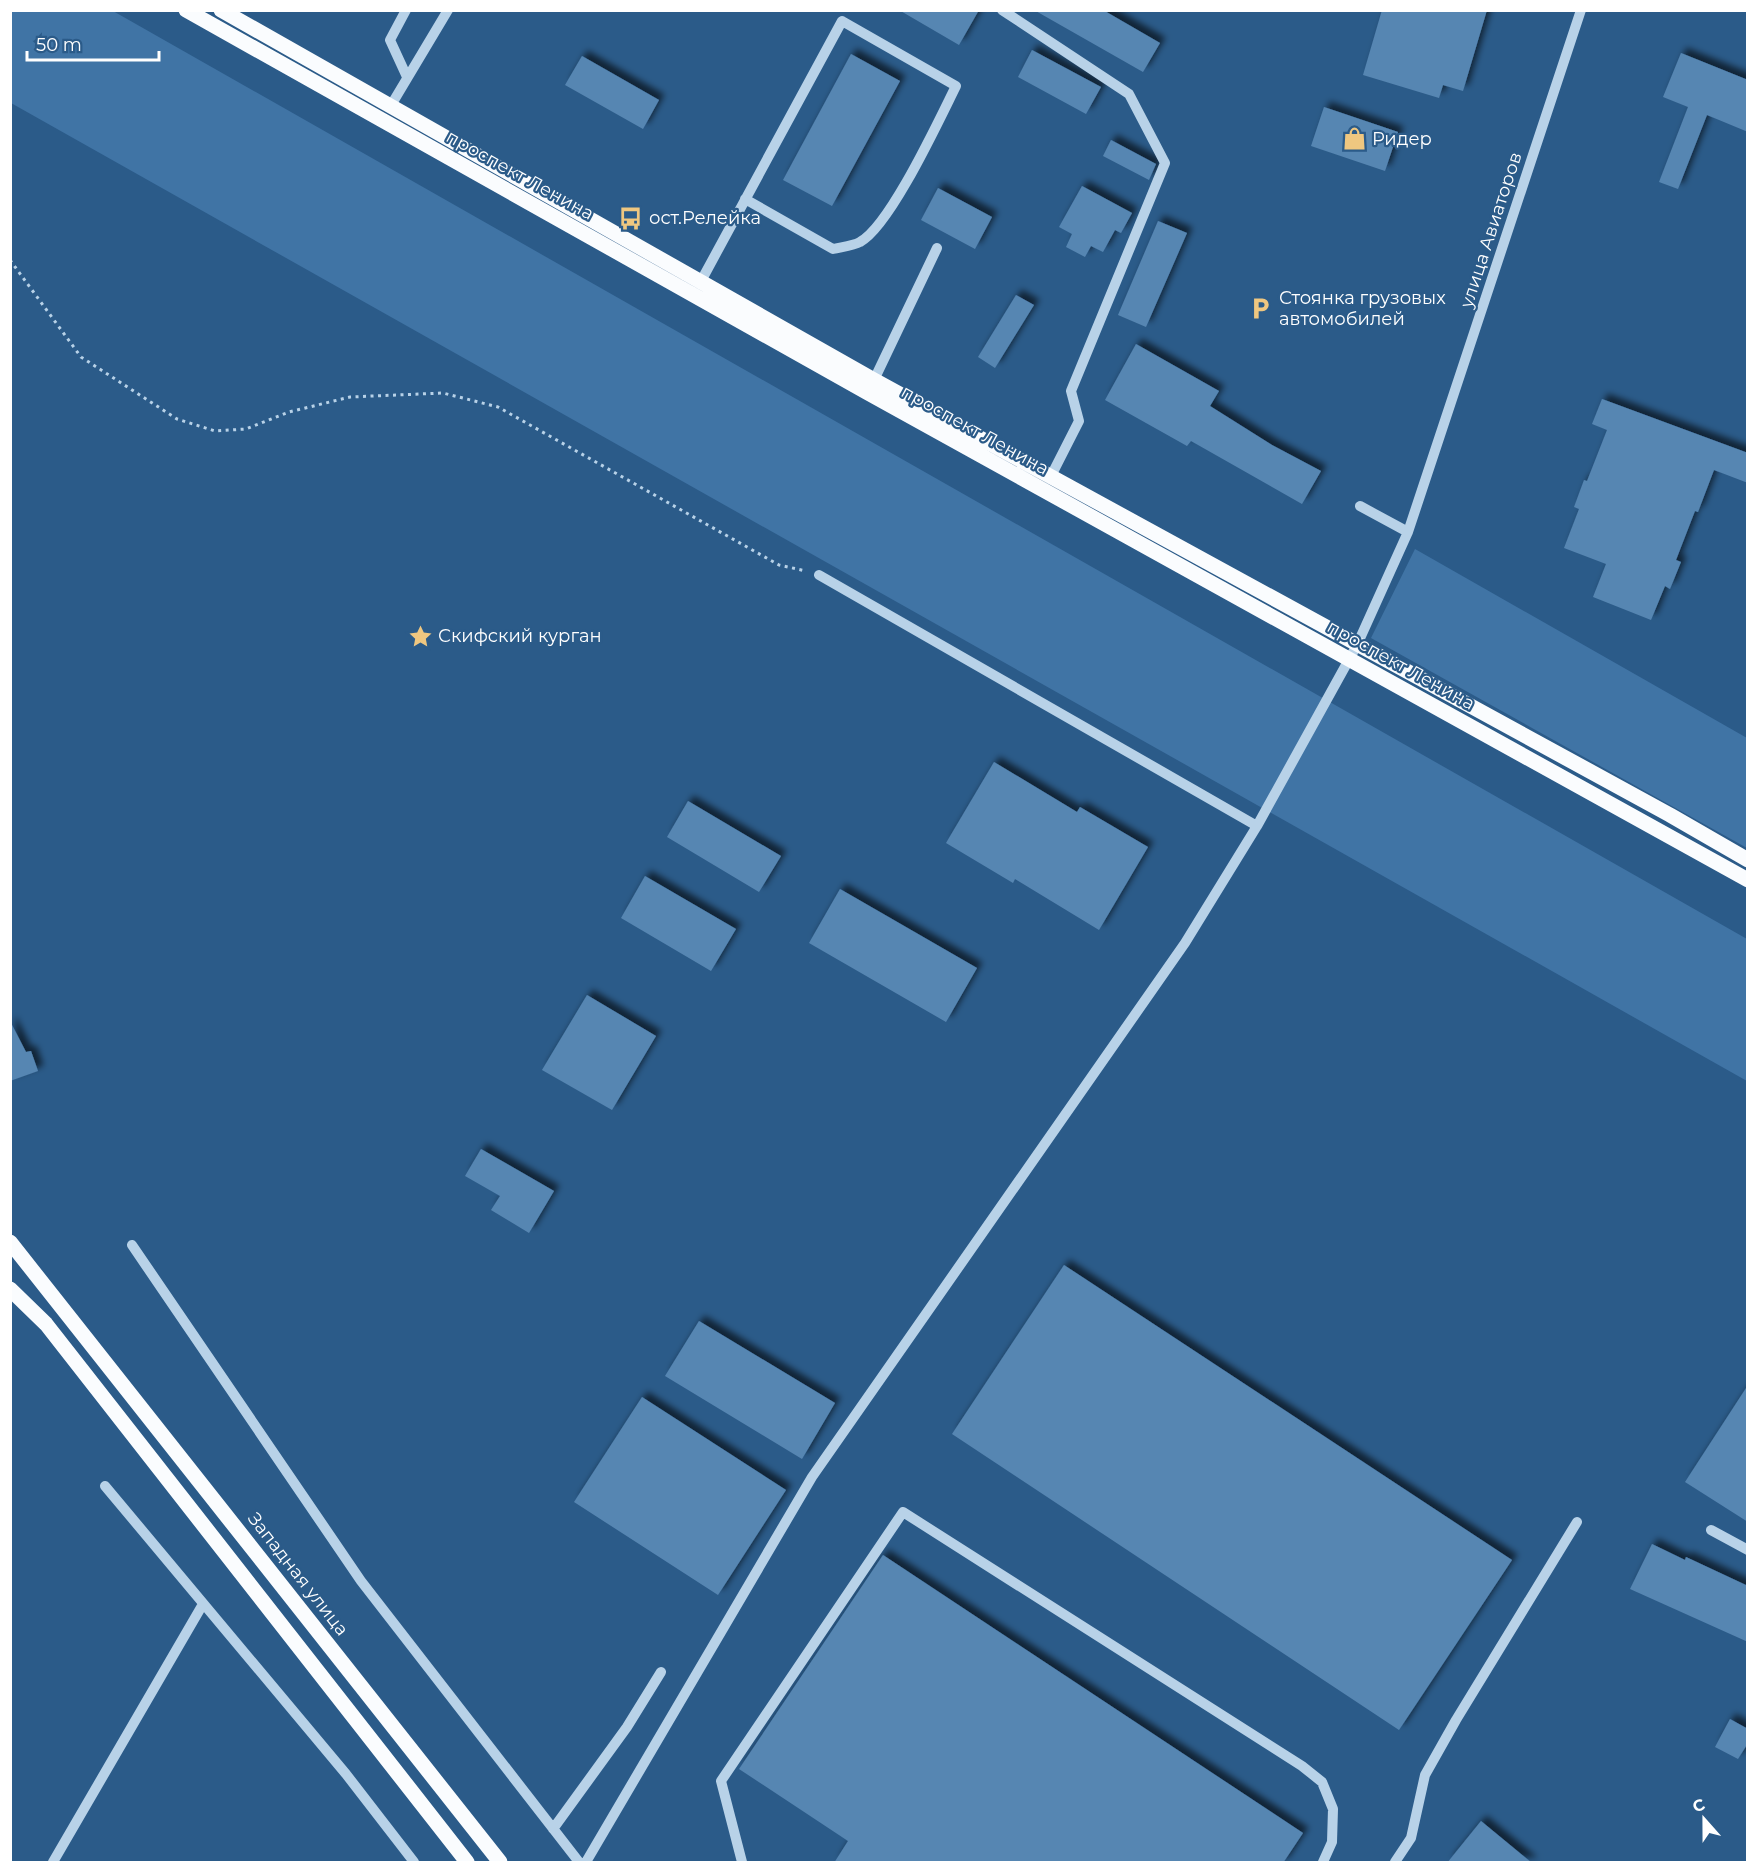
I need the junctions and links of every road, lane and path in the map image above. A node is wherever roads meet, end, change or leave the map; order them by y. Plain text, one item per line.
1 (186, 10) edge
2 (221, 10) edge
3 (406, 10) edge
4 (448, 10) edge
5 (1002, 10) edge
6 (1581, 10) edge
7 (407, 77) junction
8 (390, 107) junction
9 (745, 199) junction
10 (937, 248) dead end
11 (10, 260) edge
12 (700, 283) junction
13 (874, 380) junction
14 (1050, 478) junction
15 (1360, 507) dead end
16 (1408, 532) junction
17 (819, 575) joint
18 (1353, 652) junction
19 (1257, 826) junction
20 (1748, 860) edge
21 (1748, 880) edge
22 (10, 1242) edge
23 (132, 1245) dead end
24 (10, 1259) edge
25 (10, 1288) edge
26 (65, 1309) junction
27 (105, 1486) dead end
28 (1577, 1522) dead end
29 (1711, 1530) dead end
30 (1748, 1550) edge
31 (203, 1604) junction
32 (661, 1672) dead end
33 (553, 1829) junction
34 (53, 1863) edge
35 (414, 1863) edge
36 (467, 1863) edge
37 (500, 1863) edge
38 (579, 1863) edge
39 (586, 1863) edge
40 (742, 1863) edge
41 (1323, 1863) edge
42 (1395, 1863) edge

1 - 18 main road, проспект Ленина
2 - 8 main road, проспект Ленина
3 - 7 street
4 - 7 street
5 - 14 street
6 - 16 street, улица Авиаторов
7 - 8 street
8 - 12 main road, проспект Ленина
9 - 9 street
9 - 12 street
10 - 13 street
11 - 17 path
12 - 13 main road, проспект Ленина
13 - 14 main road, проспект Ленина
14 - 18 main road, проспект Ленина
15 - 16 street
16 - 18 street, улица Авиаторов
17 - 19 street
18 - 19 street, улица Авиаторов
18 - 20 main road, проспект Ленина
18 - 21 main road, проспект Ленина
19 - 39 street, улица Авиаторов
22 - 26 main road
23 - 33 street
24 - 26 main road
25 - 36 main road
26 - 37 main road, Западная улица
27 - 31 street
28 - 42 street
29 - 30 street
31 - 34 street
31 - 35 street
32 - 33 street
33 - 38 street
40 - 41 street

